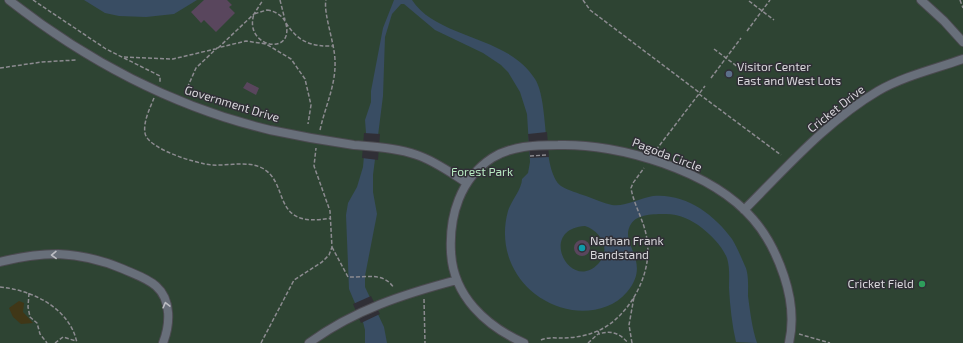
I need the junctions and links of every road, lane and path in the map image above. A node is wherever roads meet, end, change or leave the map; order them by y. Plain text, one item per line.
1 (9, 0) edge
2 (33, 0) edge
3 (264, 0) edge
4 (280, 0) edge
5 (326, 0) edge
6 (583, 0) edge
7 (770, 0) edge
8 (921, 0) edge
9 (960, 0) edge
10 (749, 1) dead end
11 (963, 8) edge
12 (762, 11) junction
13 (254, 14) junction
14 (774, 20) dead end
15 (285, 21) junction
16 (747, 31) dead end
17 (741, 38) dead end
18 (963, 42) edge
19 (266, 44) junction
20 (334, 46) junction
21 (217, 48) junction
22 (714, 49) dead end
23 (122, 57) junction
24 (726, 58) junction
25 (963, 59) edge
26 (76, 60) dead end
27 (738, 67) dead end
28 (0, 68) edge
29 (711, 78) dead end
30 (160, 82) dead end
31 (706, 86) dead end
32 (185, 93) dead end
33 (699, 94) junction
34 (154, 99) dead end
35 (308, 124) dead end
36 (319, 131) dead end
37 (316, 148) dead end
38 (656, 150) dead end
39 (549, 155) dead end
40 (530, 156) dead end
41 (781, 156) dead end
42 (644, 168) dead end
43 (466, 183) junction
44 (744, 210) junction
45 (331, 218) junction
46 (332, 247) junction
47 (0, 262) edge
48 (457, 280) junction
49 (0, 287) edge
50 (394, 288) dead end
51 (29, 293) junction
52 (634, 295) junction
53 (424, 297) dead end
54 (598, 332) junction
55 (802, 335) dead end
56 (541, 340) dead end
57 (77, 342) edge
58 (48, 343) edge
59 (55, 343) edge
60 (163, 343) edge
61 (261, 343) edge
62 (309, 343) edge
63 (425, 343) edge
64 (524, 343) edge
65 (588, 343) edge
66 (628, 343) edge
67 (632, 343) edge
68 (789, 343) edge
69 (830, 343) edge

1 - 43 street, Government Drive
2 - 23 path
3 - 13 path
4 - 15 path
5 - 20 path
6 - 33 path
7 - 12 path
8 - 18 street
9 - 11 path
10 - 12 path
12 - 14 path
12 - 16 path
13 - 15 path
13 - 19 path
13 - 21 path
15 - 19 path
15 - 20 path
17 - 24 path
19 - 21 path
19 - 35 path
20 - 36 path
21 - 23 path
21 - 32 path
22 - 24 path
23 - 30 path
24 - 27 path
24 - 29 path
25 - 44 street, Cricket Drive
26 - 28 path
31 - 33 path
33 - 38 path
33 - 41 path
34 - 45 path
37 - 45 path
39 - 40 path
42 - 52 path
43 - 44 street, Pagoda Circle
43 - 48 street, Pagoda Circle
44 - 68 street, Pagoda Circle
45 - 46 path
46 - 50 path
46 - 61 path
60 -> 47 street
48 - 62 street
48 - 64 street, Pagoda Circle
49 - 51 path
51 - 57 path
51 - 58 path
52 - 54 path
52 - 67 path
53 - 63 path
54 - 56 path
54 - 65 path
54 - 66 path
55 - 69 path
57 - 59 path

